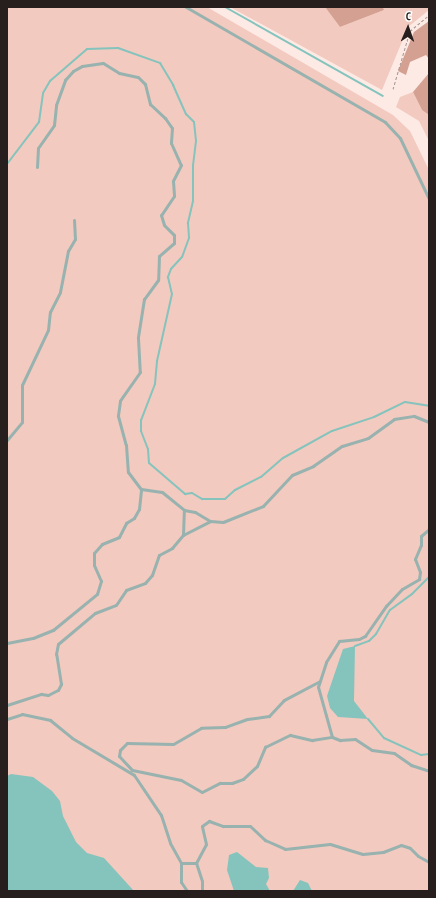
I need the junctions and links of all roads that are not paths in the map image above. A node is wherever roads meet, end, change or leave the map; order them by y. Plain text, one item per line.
1 (186, 7) edge
2 (37, 167) dead end
3 (429, 198) edge
4 (74, 220) dead end
5 (429, 422) edge
6 (7, 440) edge
7 (141, 490) junction
8 (184, 510) junction
9 (210, 521) junction
10 (429, 529) edge
11 (184, 535) junction
12 (7, 644) edge
13 (320, 681) junction
14 (7, 705) edge
15 (7, 719) edge
16 (332, 736) junction
17 (118, 754) junction
18 (109, 758) junction
19 (429, 771) edge
20 (429, 862) edge
21 (181, 863) junction
22 (196, 863) junction
23 (187, 891) edge
24 (202, 891) edge

1 - 3 lane
2 - 7 lane
4 - 6 lane
5 - 9 lane
7 - 8 lane
7 - 12 lane
8 - 9 lane
8 - 11 lane
9 - 11 lane
10 - 13 lane
11 - 14 lane
13 - 16 lane
13 - 17 lane
15 - 18 lane
16 - 17 lane
16 - 19 lane
17 - 18 lane
18 - 21 lane
20 - 22 lane
21 - 22 lane
21 - 23 lane
22 - 24 lane

